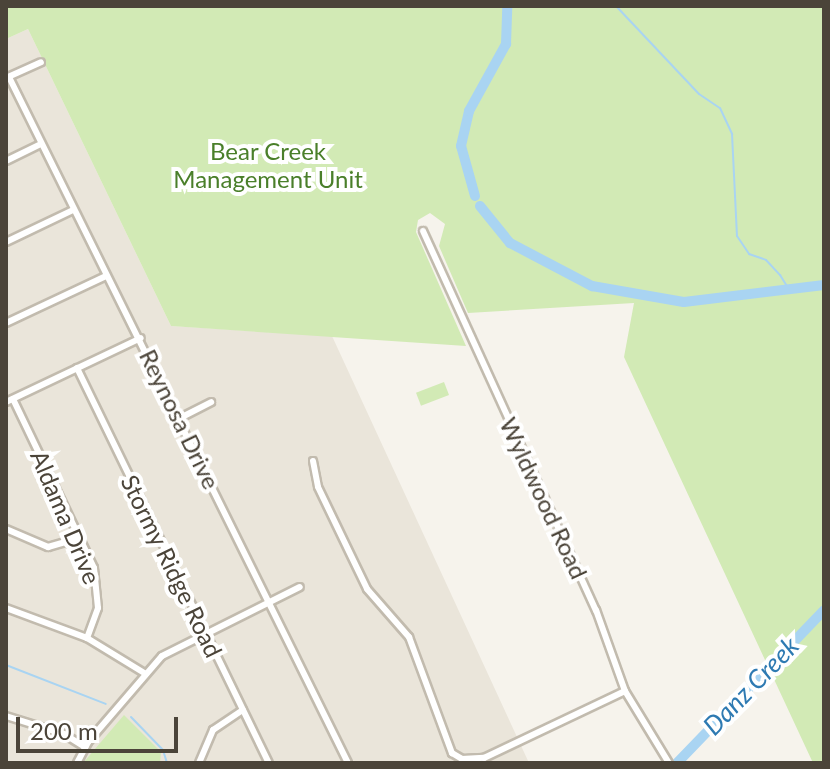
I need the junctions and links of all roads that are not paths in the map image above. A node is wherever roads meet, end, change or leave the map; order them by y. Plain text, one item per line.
1 (41, 62) dead end
2 (8, 78) edge
3 (41, 144) junction
4 (6, 161) edge
5 (73, 210) junction
6 (423, 231) dead end
7 (6, 242) edge
8 (106, 276) junction
9 (6, 323) edge
10 (141, 338) junction
11 (77, 368) junction
12 (9, 400) edge
13 (211, 402) dead end
14 (180, 418) junction
15 (313, 461) dead end
16 (6, 529) edge
17 (80, 538) junction
18 (300, 587) dead end
19 (270, 602) junction
20 (6, 608) edge
21 (205, 633) junction
22 (87, 638) junction
23 (146, 674) junction
24 (625, 691) junction
25 (243, 710) junction
26 (6, 716) edge
27 (85, 747) junction
28 (77, 763) edge
29 (199, 763) edge
30 (269, 763) edge
31 (348, 763) edge
32 (669, 763) edge

1 - 2 street
2 - 3 street, Reynosa Drive
3 - 4 street
3 - 5 street, Reynosa Drive
5 - 7 street
5 - 8 street, Reynosa Drive
6 - 24 street, Wyldwood Road
8 - 9 street
8 - 10 street, Reynosa Drive
10 - 11 street
10 - 14 street, Reynosa Drive
11 - 12 street
11 - 21 street, Stormy Ridge Road
12 - 17 street, Aldama Drive
13 - 14 street
14 - 19 street, Reynosa Drive
15 - 24 street
16 - 17 street
17 - 22 street, Aldama Drive
18 - 19 street
19 - 21 street
19 - 31 street, Reynosa Drive
20 - 22 street
21 - 23 street
21 - 25 street, Stormy Ridge Road
22 - 23 street
23 - 27 street
24 - 32 street, Wyldwood Road
25 - 29 street
25 - 30 street, Stormy Ridge Road
26 - 27 street
27 - 28 street

